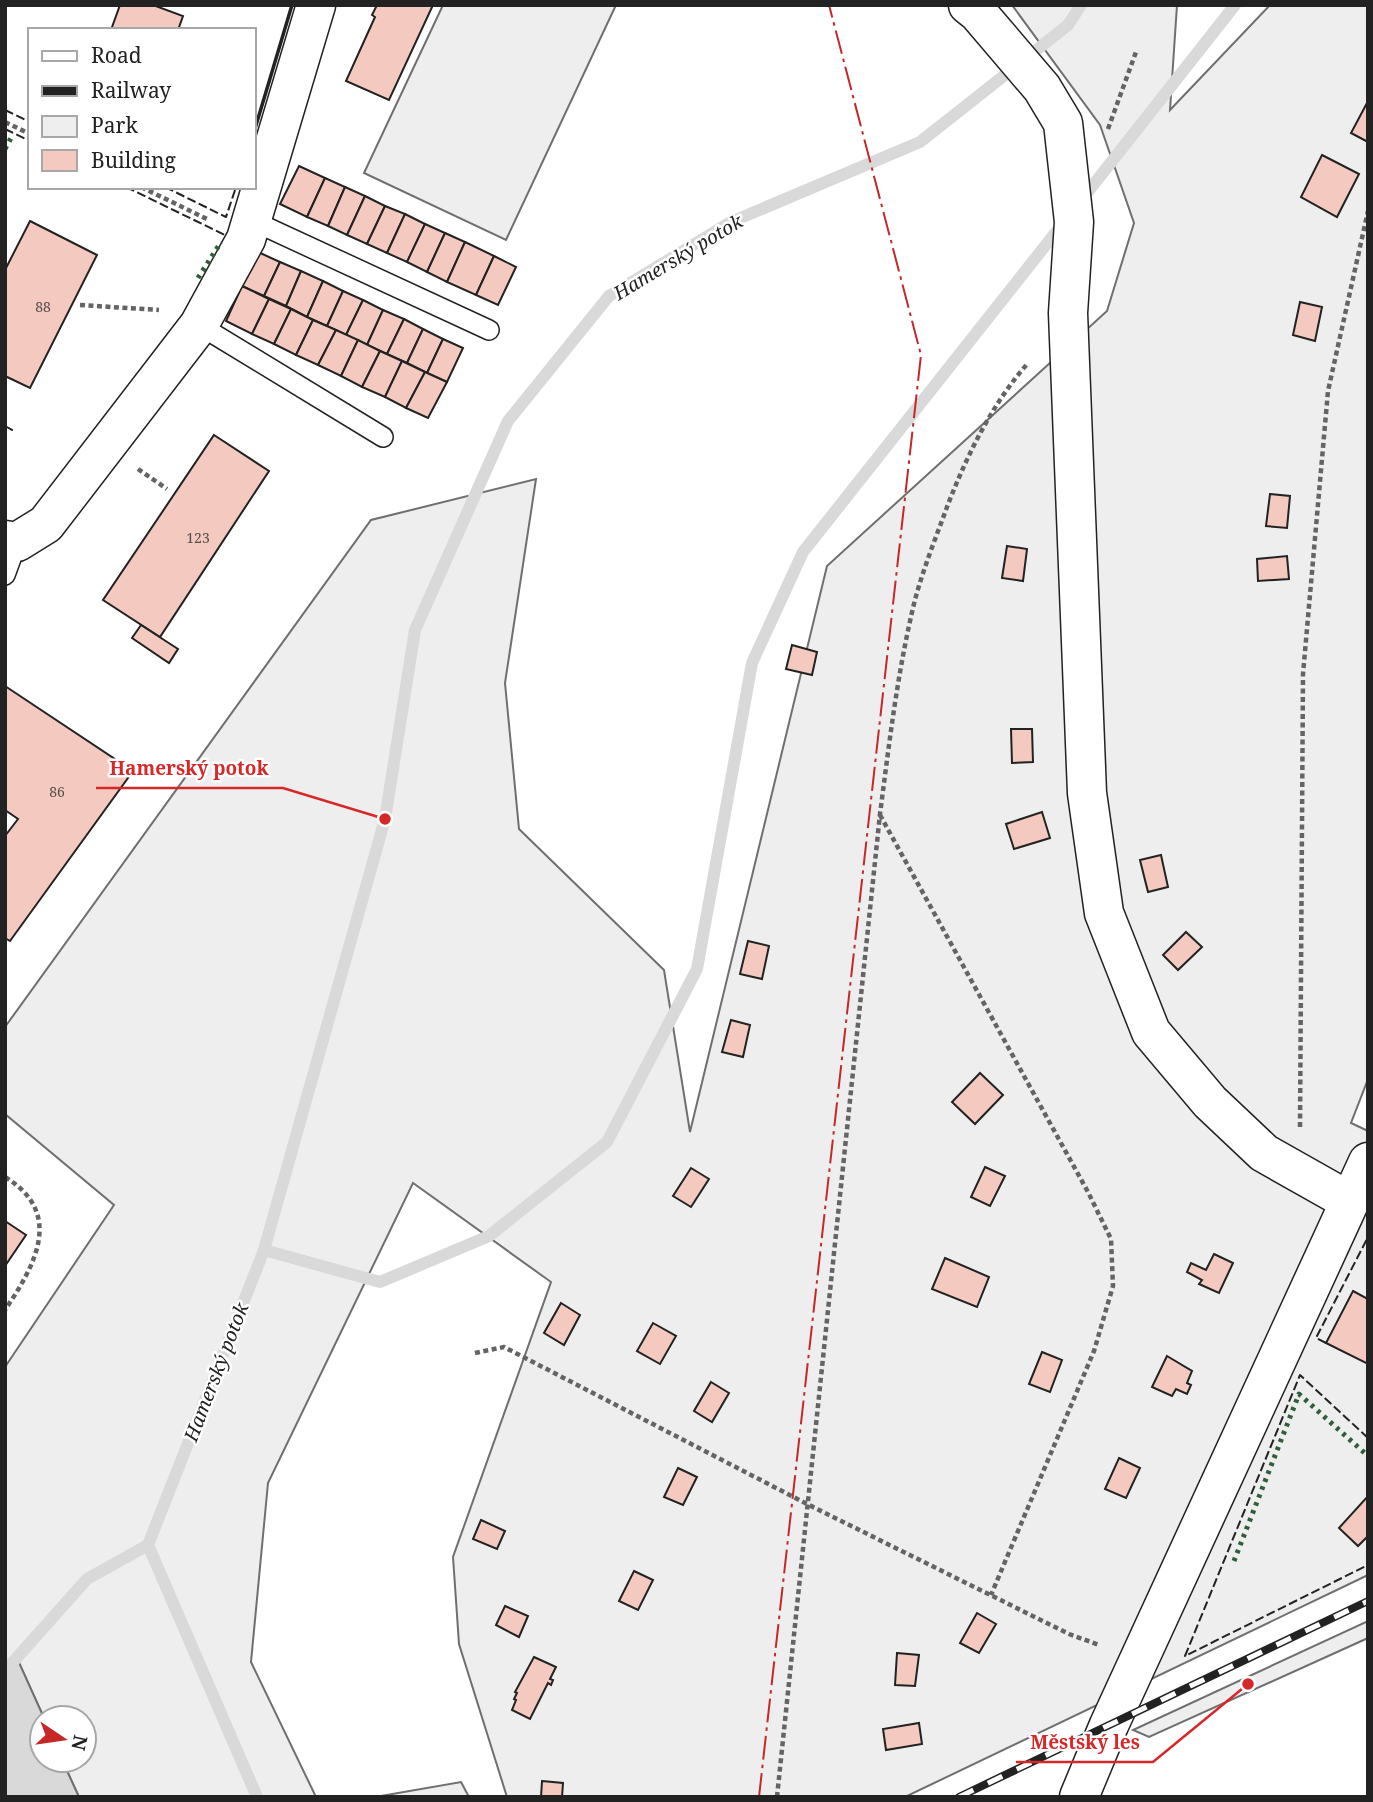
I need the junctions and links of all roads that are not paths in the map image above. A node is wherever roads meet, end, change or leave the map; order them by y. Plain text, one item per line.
1 (316, 5) edge
2 (973, 9) edge
3 (249, 229) junction
4 (199, 326) junction
5 (489, 330) dead end
6 (383, 437) dead end
7 (9, 552) edge
8 (1368, 1162) edge
9 (1349, 1202) junction
10 (1079, 1797) edge

1 - 3 street
2 - 9 street
3 - 4 street
3 - 5 lane
4 - 6 lane
4 - 7 street
8 - 9 street
9 - 10 street

